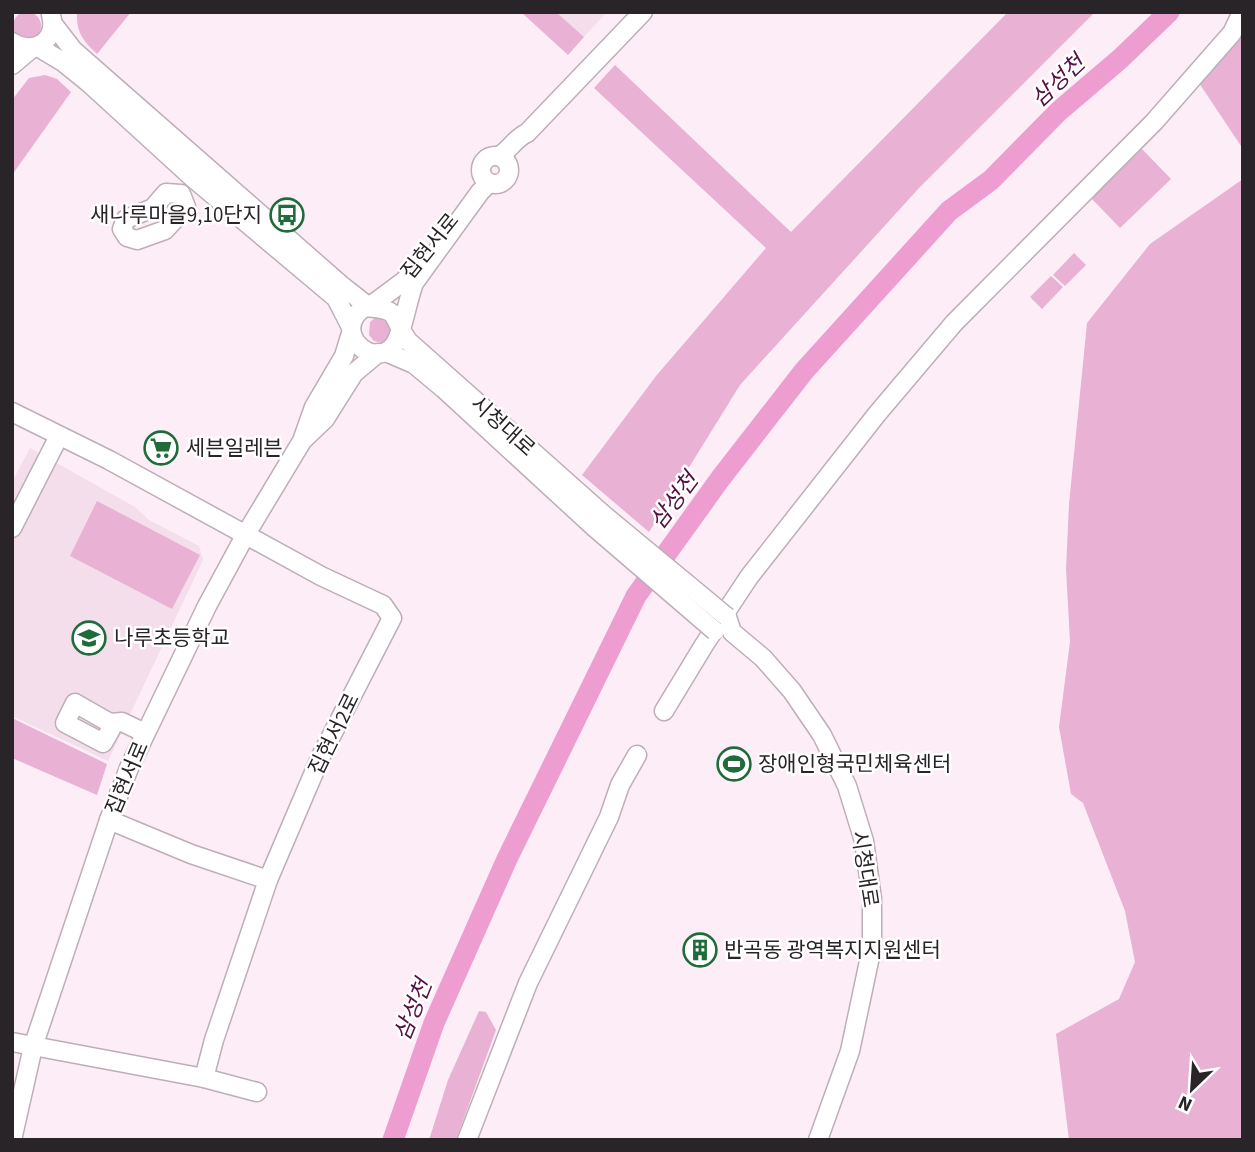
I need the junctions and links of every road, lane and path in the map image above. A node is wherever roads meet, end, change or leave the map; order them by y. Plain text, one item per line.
1 (643, 12) edge
2 (650, 12) edge
3 (1242, 12) edge
4 (53, 16) edge
5 (627, 30) junction
6 (12, 42) edge
7 (35, 48) junction
8 (12, 65) edge
9 (193, 178) junction
10 (486, 180) junction
11 (141, 225) dead end
12 (369, 307) junction
13 (400, 329) junction
14 (351, 330) junction
15 (382, 353) junction
16 (12, 412) edge
17 (60, 436) junction
18 (302, 441) junction
19 (599, 522) junction
20 (12, 528) edge
21 (246, 534) junction
22 (664, 712) dead end
23 (110, 723) dead end
24 (145, 733) junction
25 (637, 755) dead end
26 (108, 820) junction
27 (268, 880) junction
28 (12, 1042) edge
29 (33, 1047) junction
30 (204, 1078) junction
31 (257, 1092) dead end
32 (12, 1140) edge
33 (467, 1140) edge
34 (818, 1140) edge

1 - 5 street
2 - 5 street
3 - 22 street
4 - 7 street
4 - 12 street
5 - 10 street
6 - 7 street
7 - 8 street
7 - 9 street
9 - 11 street
9 - 14 street
10 - 12 street, 집현서로
10 - 13 street, 집현서로
12 - 13 street
12 - 14 street
13 - 15 street
13 - 19 street, 시청대로
14 - 15 street
14 - 18 street, 집현서로
15 - 18 street, 집현서로
15 - 19 street, 시청대로
16 - 17 street, 집현서2로
17 - 20 street
17 - 21 street, 집현서2로
18 - 21 street, 집현서로
19 - 34 street, 시청대로, bridge
21 - 24 street, 집현서로
21 - 27 street, 집현서2로
23 - 24 street
24 - 26 street, 집현서로
25 - 33 street
26 - 27 street
26 - 29 street, 집현서로
27 - 30 street, 집현서2로
28 - 29 street
29 - 30 street
29 - 32 street, 집현서로
30 - 31 street

